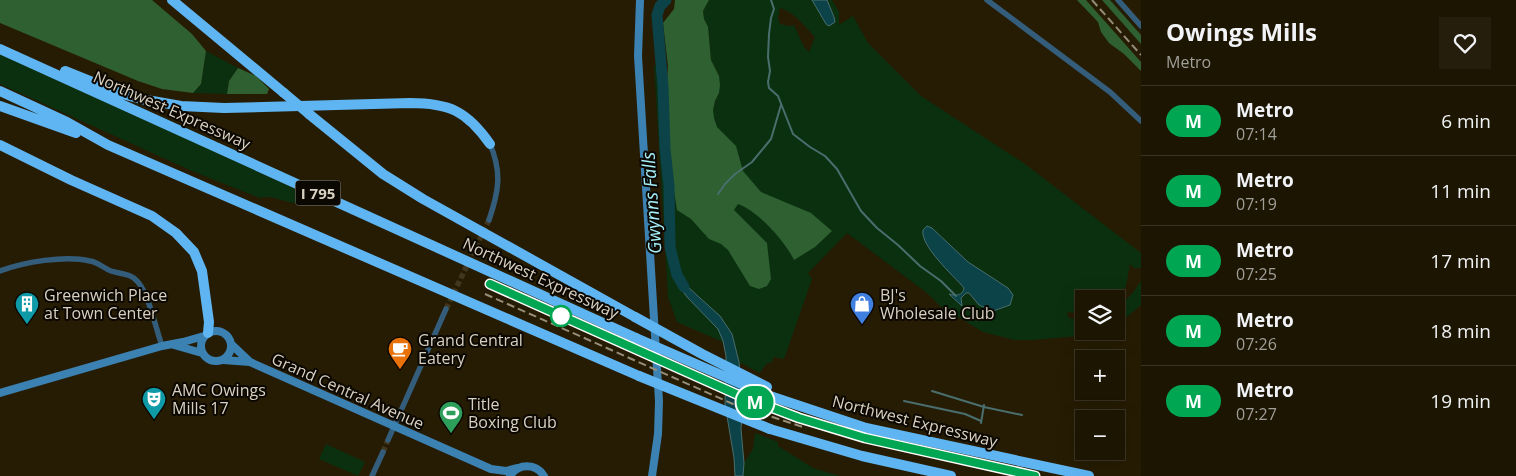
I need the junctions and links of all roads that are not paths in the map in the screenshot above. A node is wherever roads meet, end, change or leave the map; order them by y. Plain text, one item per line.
1 (174, 0) edge
2 (640, 0) edge
3 (987, 0) edge
4 (1118, 0) edge
5 (1141, 26) edge
6 (0, 44) edge
7 (0, 49) edge
8 (0, 91) edge
9 (0, 106) edge
10 (1141, 121) edge
11 (490, 144) joint
12 (0, 145) edge
13 (108, 145) junction
14 (488, 220) tunnel mouth
15 (0, 271) edge
16 (446, 309) tunnel mouth
17 (206, 334) junction
18 (172, 344) junction
19 (231, 344) junction
20 (162, 346) junction
21 (202, 353) junction
22 (223, 360) junction
23 (250, 362) junction
24 (767, 391) junction
25 (0, 393) edge
26 (394, 427) junction
27 (388, 440) tunnel mouth
28 (383, 452) tunnel mouth
29 (517, 468) junction
30 (491, 469) junction
31 (372, 476) edge
32 (498, 476) edge
33 (510, 476) edge
34 (544, 476) edge
35 (652, 476) edge
36 (951, 476) edge
37 (1088, 476) edge

1 - 24 highway, bridge
2 - 35 street
3 - 10 street
4 - 5 street
6 - 11 highway
7 - 24 highway, Northwest Expressway / I 795, bridge
8 - 13 highway, I 795
9 - 13 highway
11 - 14 street
12 - 17 highway
13 - 36 highway, I 795, bridge
15 - 20 street
16 - 26 street
17 - 18 street, Grand Central Avenue
17 - 19 street, Grand Central Avenue
17 - 21 street
18 - 20 street, Grand Central Avenue
18 - 21 street, Grand Central Avenue
19 - 22 street
19 - 23 street, Grand Central Avenue
20 - 25 street, Grand Central Avenue
21 - 22 street, Grand Central Avenue
22 - 23 street, Grand Central Avenue
23 - 26 street, Grand Central Avenue
24 - 37 highway, Northwest Expressway / I 795
26 - 27 street
26 - 30 street, Grand Central Avenue
28 - 31 street
29 - 30 street, Grand Central Avenue
29 - 33 street
29 - 34 street, Grand Central Avenue
30 - 32 street, Grand Central Avenue

